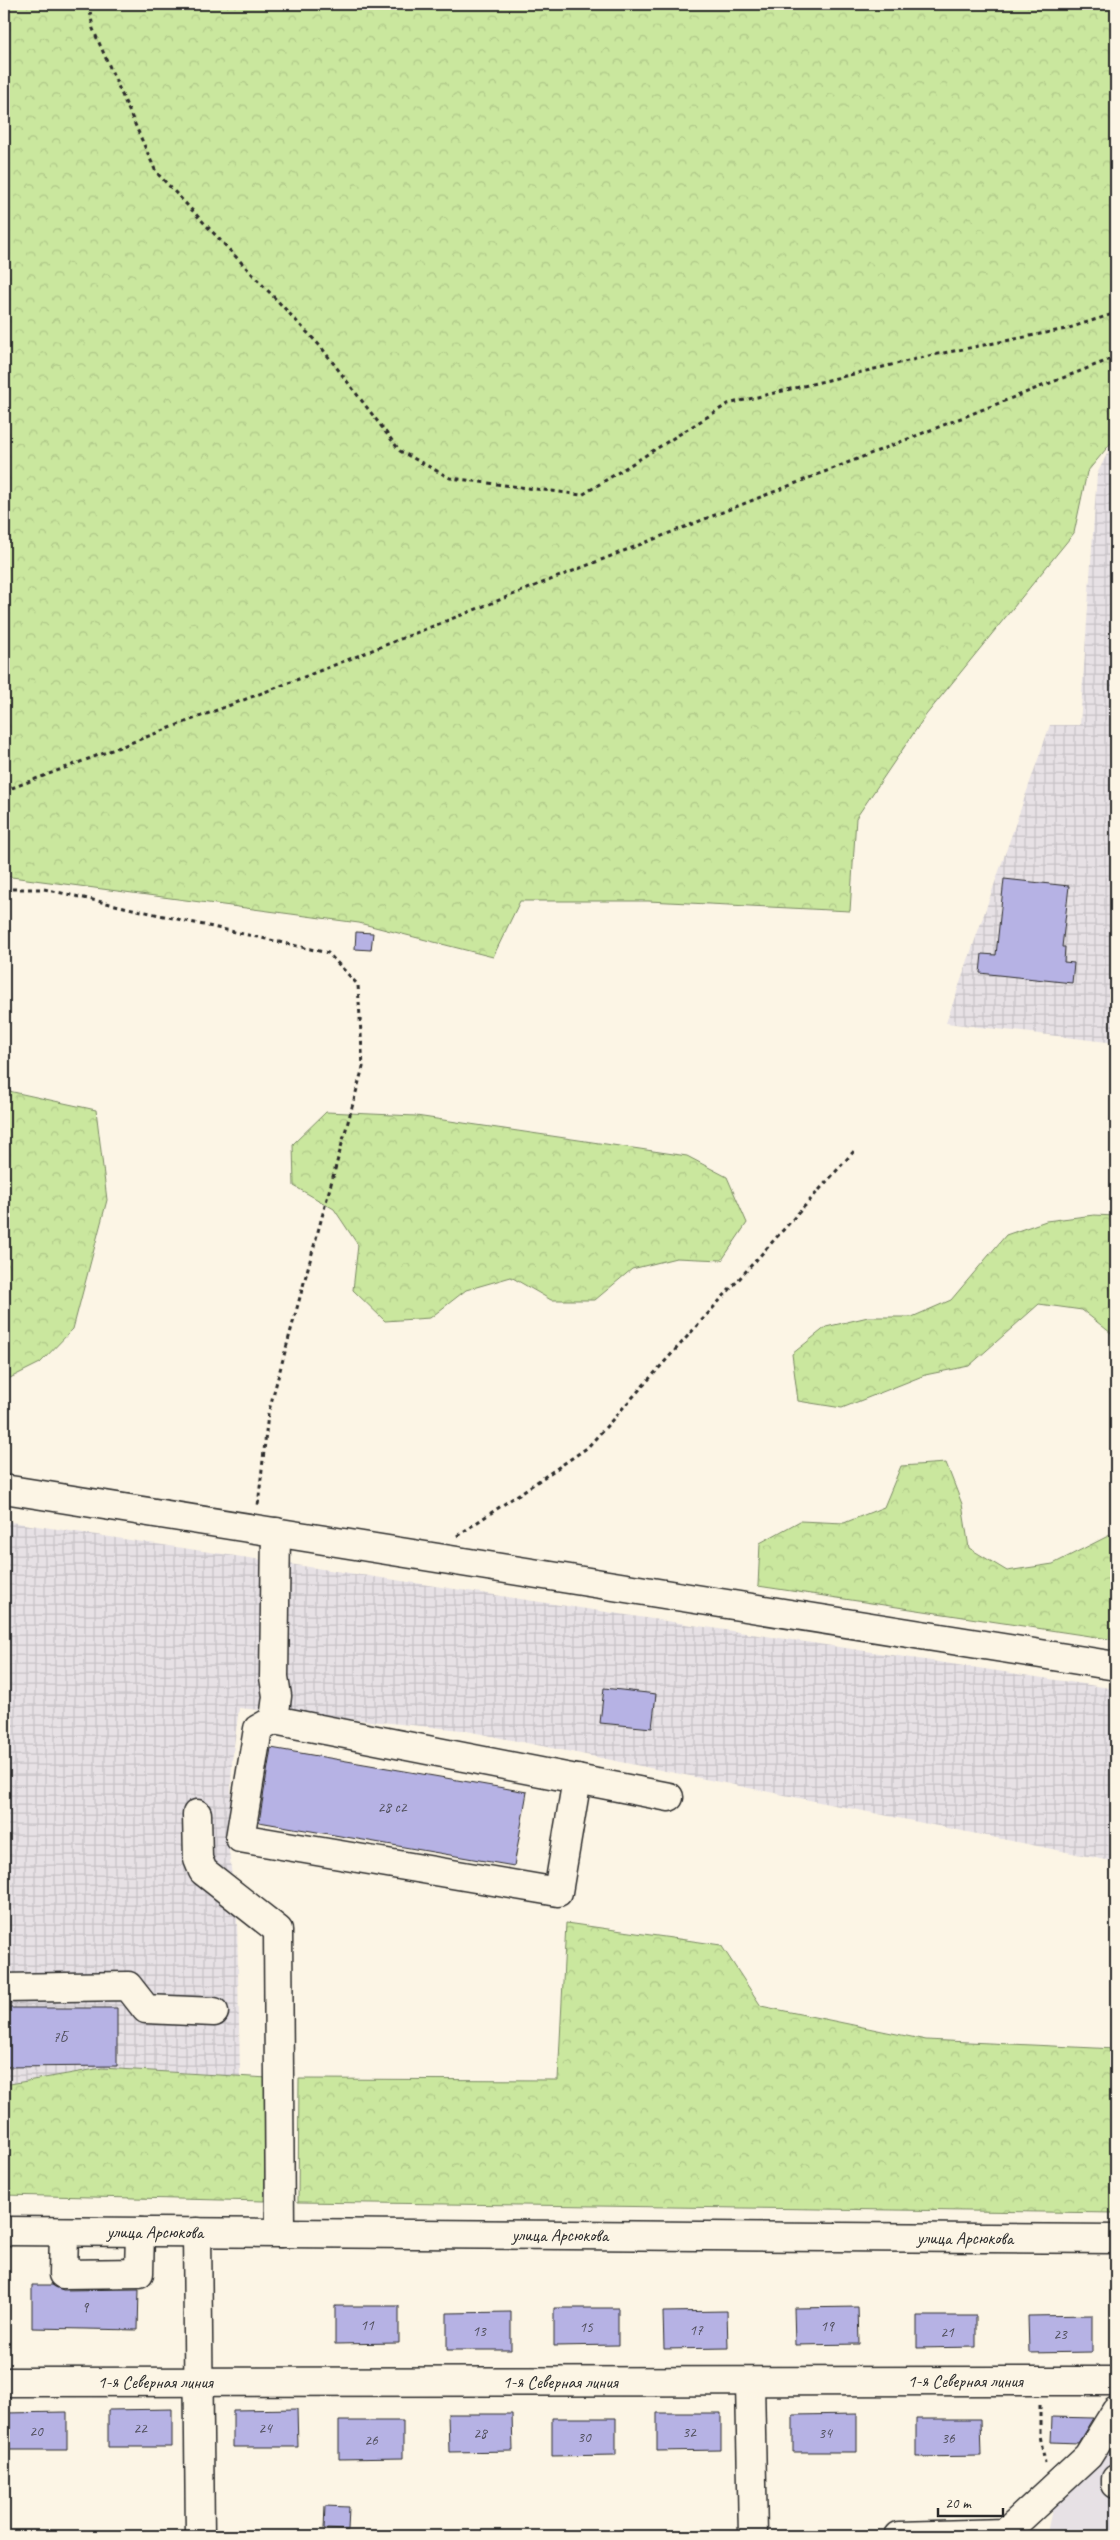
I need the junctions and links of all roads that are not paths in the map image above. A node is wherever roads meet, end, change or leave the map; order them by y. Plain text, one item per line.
1 (4, 1489) edge
2 (266, 1530) junction
3 (1116, 1666) edge
4 (274, 1720) junction
5 (576, 1779) junction
6 (669, 1797) dead end
7 (197, 1814) dead end
8 (4, 1988) edge
9 (214, 2012) dead end
10 (4, 2231) edge
11 (64, 2232) junction
12 (140, 2232) junction
13 (197, 2232) junction
14 (280, 2233) junction
15 (1116, 2239) edge
16 (1116, 2381) edge
17 (4, 2382) edge
18 (199, 2382) junction
19 (750, 2382) junction
20 (1116, 2411) edge
21 (1116, 2479) edge
22 (1116, 2484) edge
23 (200, 2536) edge
24 (754, 2536) edge
25 (899, 2536) edge

1 - 2 street
2 - 3 street
2 - 4 street
4 - 5 street
4 - 5 street
5 - 6 street
7 - 14 street
8 - 9 street
10 - 11 street, улица Арсюкова
11 - 12 street, улица Арсюкова
11 - 12 street
12 - 13 street, улица Арсюкова
13 - 14 street, улица Арсюкова
13 - 18 street
14 - 15 street, улица Арсюкова
16 - 19 street, 1-я Северная линия
17 - 18 street, 1-я Северная линия
18 - 19 street, 1-я Северная линия
18 - 23 street
19 - 24 street
20 - 25 street
21 - 22 street

